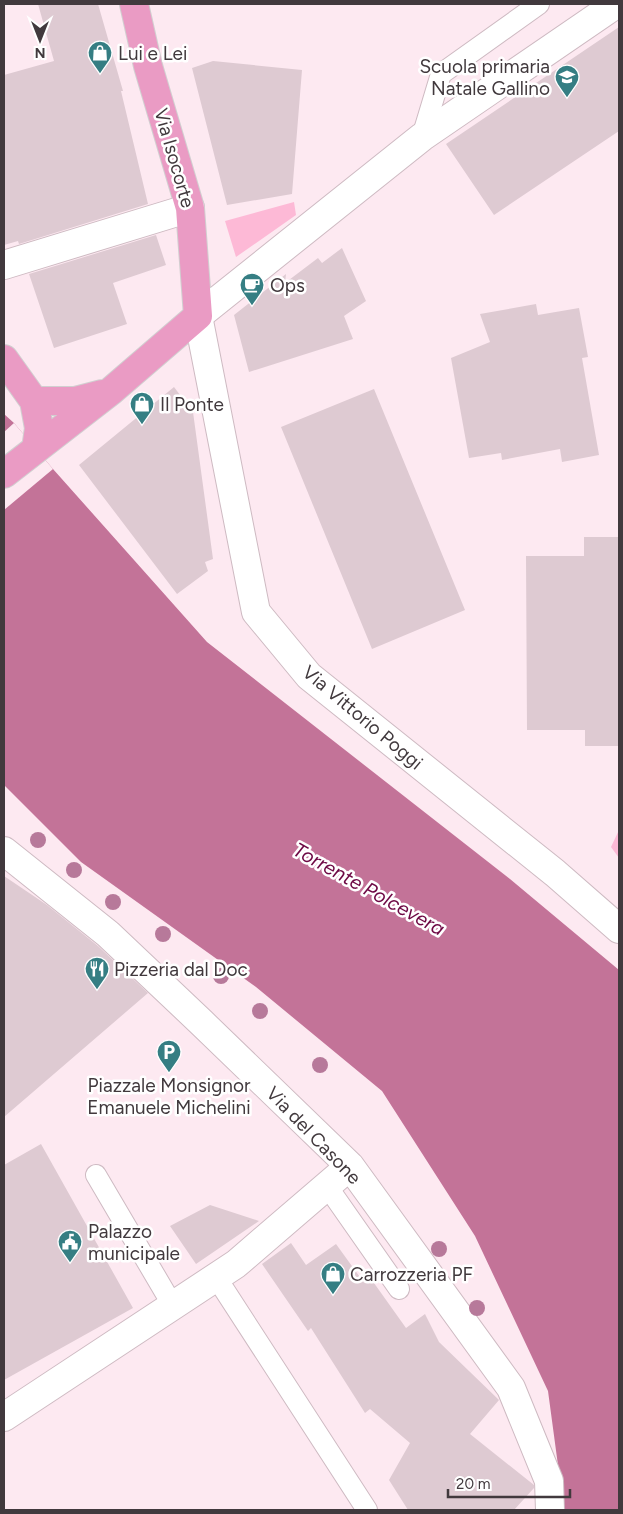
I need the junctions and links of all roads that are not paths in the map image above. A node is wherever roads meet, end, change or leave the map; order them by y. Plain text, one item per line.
1 (134, 4) edge
2 (539, 4) edge
3 (616, 4) edge
4 (422, 137) junction
5 (190, 208) junction
6 (4, 265) edge
7 (198, 316) junction
8 (4, 359) edge
9 (111, 391) junction
10 (34, 402) junction
11 (36, 449) junction
12 (4, 474) edge
13 (4, 851) edge
14 (619, 929) edge
15 (350, 1166) junction
16 (96, 1175) dead end
17 (335, 1197) junction
18 (216, 1277) junction
19 (399, 1289) dead end
20 (170, 1301) junction
21 (4, 1417) edge
22 (367, 1510) edge
23 (550, 1510) edge

1 - 5 main road, Via Isocorte
2 - 4 lane
3 - 4 street
4 - 7 street
5 - 6 street
5 - 7 main road, Via Isocorte
7 - 9 main road
7 - 14 street, Via Vittorio Poggi
8 - 10 main road
9 - 10 main road
9 - 11 main road
10 - 11 main road
11 - 12 main road
13 - 15 street, Via del Casone
15 - 17 street
15 - 23 street, Via del Casone
16 - 20 lane
17 - 18 street
17 - 19 lane
18 - 20 street
18 - 22 lane
20 - 21 street

